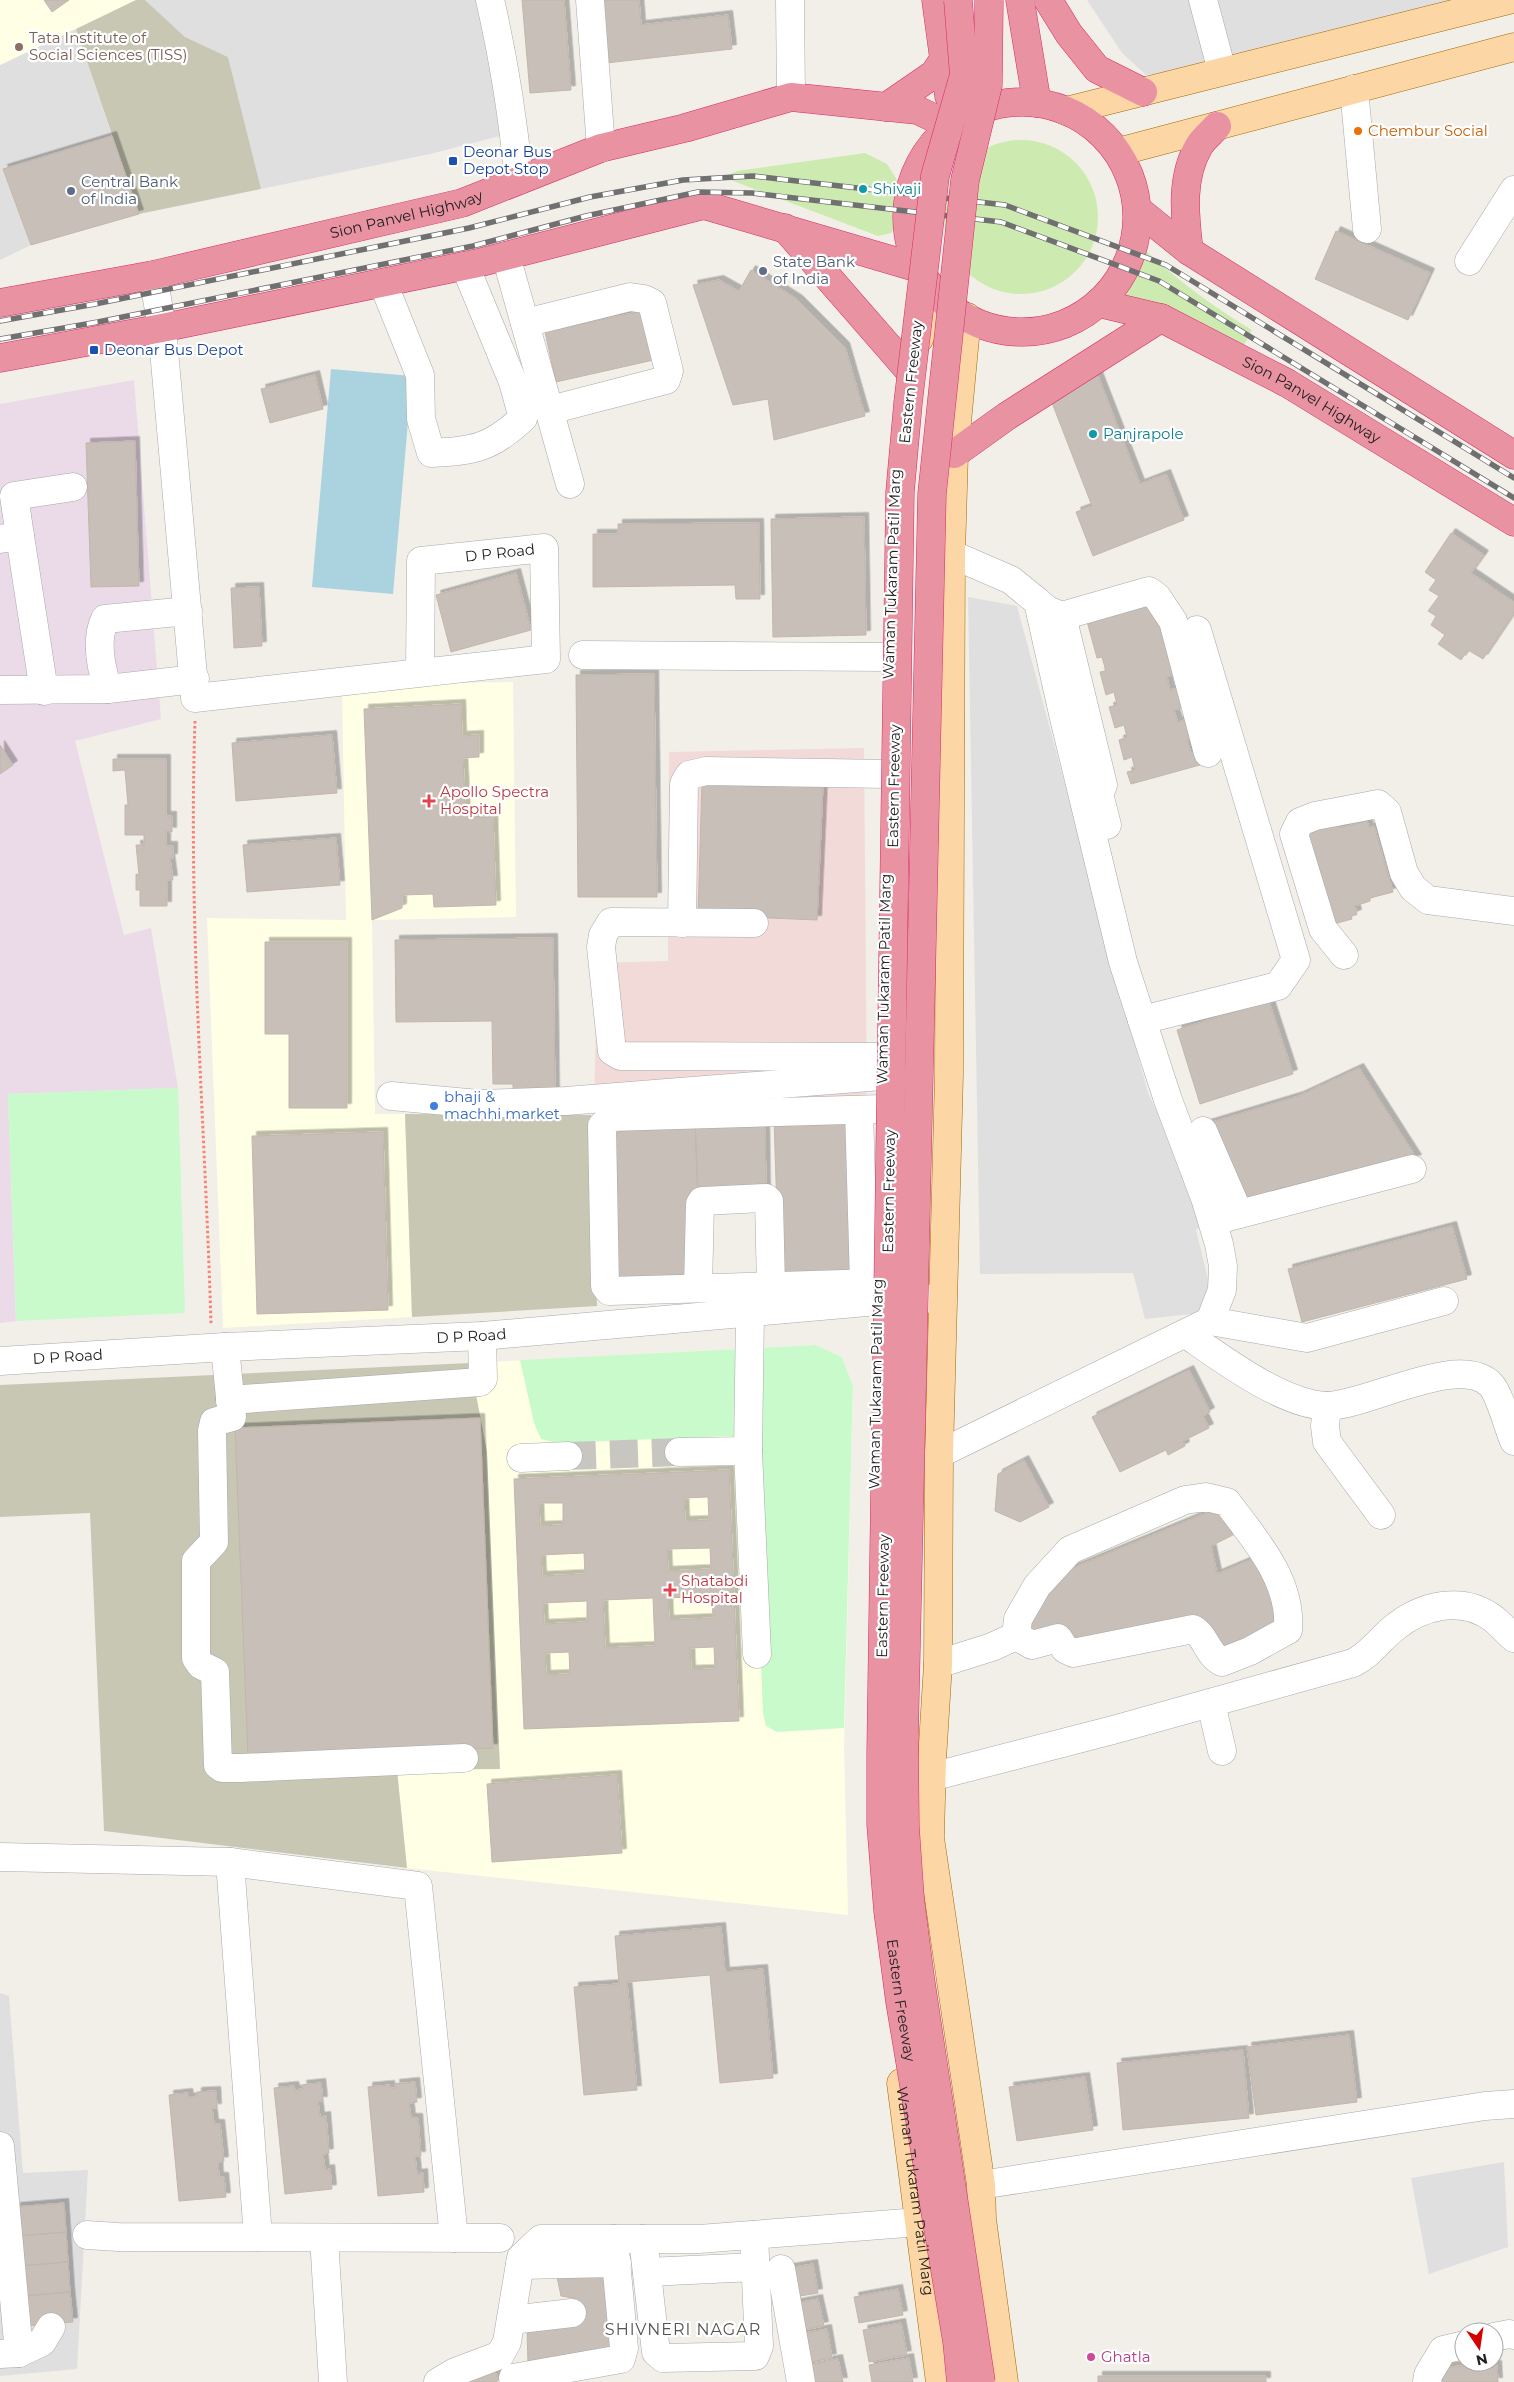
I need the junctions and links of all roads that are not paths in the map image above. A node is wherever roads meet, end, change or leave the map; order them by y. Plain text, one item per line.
1 (490, 0) edge
2 (590, 0) edge
3 (790, 0) edge
4 (989, 0) edge
5 (1020, 0) edge
6 (1048, 0) edge
7 (1203, 0) edge
8 (1509, 0) edge
9 (941, 3) edge
10 (1514, 47) edge
11 (944, 59) junction
12 (1222, 71) junction
13 (1354, 90) junction
14 (1143, 92) junction
15 (791, 98) junction
16 (1037, 103) junction
17 (886, 107) junction
18 (1066, 111) junction
19 (956, 123) junction
20 (1218, 126) junction
21 (601, 148) junction
22 (1118, 152) junction
23 (519, 180) junction
24 (1514, 190) edge
25 (1138, 210) junction
26 (785, 228) junction
27 (1367, 229) dead end
28 (1189, 251) junction
29 (506, 256) junction
30 (1468, 261) dead end
31 (465, 266) junction
32 (915, 267) junction
33 (153, 275) junction
34 (383, 283) junction
35 (936, 299) junction
36 (0, 303) edge
37 (1098, 303) junction
38 (967, 317) junction
39 (1161, 318) junction
40 (525, 323) junction
41 (162, 328) junction
42 (0, 358) edge
43 (907, 368) junction
44 (550, 410) junction
45 (954, 454) junction
46 (1514, 455) edge
47 (570, 484) dead end
48 (73, 487) dead end
49 (1514, 522) edge
50 (10, 537) edge
51 (951, 554) junction
52 (1038, 602) junction
53 (188, 611) junction
54 (1062, 616) junction
55 (1197, 630) dead end
56 (950, 639) junction
57 (889, 646) junction
58 (584, 655) dead end
59 (420, 673) junction
60 (108, 689) junction
61 (195, 689) junction
62 (0, 690) edge
63 (44, 691) junction
64 (1208, 753) dead end
65 (889, 774) junction
66 (1108, 833) dead end
67 (1514, 911) edge
68 (682, 923) junction
69 (754, 923) dead end
70 (1344, 956) dead end
71 (1142, 1020) junction
72 (883, 1029) junction
73 (950, 1030) junction
74 (883, 1067) junction
75 (391, 1096) dead end
76 (870, 1109) junction
77 (1203, 1131) dead end
78 (1412, 1169) dead end
79 (1239, 1214) junction
80 (1213, 1221) junction
81 (771, 1286) junction
82 (698, 1288) junction
83 (873, 1289) junction
84 (942, 1298) junction
85 (1444, 1301) dead end
86 (750, 1313) junction
87 (1210, 1321) junction
88 (1186, 1334) junction
89 (482, 1336) junction
90 (218, 1348) junction
91 (0, 1361) edge
92 (230, 1400) junction
93 (1327, 1406) junction
94 (1514, 1441) edge
95 (748, 1451) junction
96 (679, 1452) tunnel mouth
97 (939, 1454) junction
98 (568, 1456) tunnel mouth
99 (521, 1458) dead end
100 (1381, 1515) dead end
101 (1016, 1636) junction
102 (1514, 1638) edge
103 (757, 1654) dead end
104 (938, 1664) junction
105 (1211, 1703) junction
106 (1222, 1751) dead end
107 (464, 1758) dead end
108 (932, 1777) junction
109 (0, 1856) edge
110 (230, 1862) junction
111 (1514, 2104) edge
112 (0, 2146) edge
113 (981, 2185) junction
114 (919, 2222) junction
115 (87, 2235) dead end
116 (754, 2235) junction
117 (258, 2237) junction
118 (324, 2238) junction
119 (454, 2238) junction
120 (500, 2238) dead end
121 (652, 2239) junction
122 (615, 2251) junction
123 (769, 2268) junction
124 (655, 2272) junction
125 (572, 2312) dead end
126 (510, 2320) junction
127 (51, 2327) dead end
128 (1454, 2347) edge
129 (10, 2354) edge
130 (500, 2355) junction
131 (514, 2380) edge
132 (334, 2382) edge
133 (438, 2382) edge
134 (801, 2382) edge
135 (940, 2382) edge
136 (962, 2382) edge
137 (981, 2382) edge
138 (1004, 2382) edge
139 (1427, 2382) edge

1 - 23 street
2 - 21 street
3 - 15 street
4 - 137 highway, Eastern Freeway, bridge
5 - 16 highway
6 - 14 highway
7 - 12 street
8 - 12 main road
9 - 11 highway
9 - 136 highway, Eastern Freeway, bridge
10 - 13 main road
11 - 17 highway
11 - 19 highway
12 - 14 main road
13 - 20 main road
13 - 27 street
14 - 18 main road
15 - 17 highway, Sion Panvel Highway
15 - 21 highway, Sion Panvel Highway
16 - 18 highway
16 - 19 highway
17 - 19 highway, Sion Panvel Highway
18 - 22 highway
19 - 32 highway
20 - 22 main road
20 - 28 highway
21 - 23 highway, Sion Panvel Highway
22 - 25 highway
23 - 33 highway, Sion Panvel Highway
24 - 30 street
25 - 28 highway
25 - 37 highway
26 - 29 highway
26 - 32 highway
26 - 43 highway
28 - 46 highway
29 - 31 highway
29 - 40 street
31 - 34 highway
31 - 34 street
32 - 35 highway
33 - 36 highway, Sion Panvel Highway
33 - 41 street
34 - 41 highway
35 - 38 highway
35 - 43 main road, Waman Tukaram Patil Marg
37 - 38 highway
37 - 39 highway, Sion Panvel Highway
38 - 45 main road
39 - 45 highway
39 - 49 highway, Sion Panvel Highway
40 - 44 street
40 - 44 street
41 - 42 highway
41 - 53 street
43 - 57 main road, Waman Tukaram Patil Marg
44 - 47 street
45 - 51 main road
48 - 50 street
50 - 63 street
51 - 52 street
51 - 56 main road
52 - 54 street
52 - 71 street
53 - 60 street
53 - 61 street
54 - 64 street
54 - 66 street
55 - 71 street
56 - 57 main road
56 - 73 main road
57 - 58 street
57 - 65 main road, Waman Tukaram Patil Marg
59 - 59 street, D P Road
59 - 61 street, D P Road
60 - 61 street, D P Road
60 - 63 street, D P Road
62 - 63 street, D P Road
65 - 68 street
65 - 72 main road, Waman Tukaram Patil Marg
67 - 70 street
68 - 69 street
68 - 74 street
71 - 80 street
72 - 73 main road
72 - 74 main road, Waman Tukaram Patil Marg
73 - 84 main road
74 - 75 street
74 - 76 main road, Waman Tukaram Patil Marg
76 - 82 street
76 - 83 main road, Waman Tukaram Patil Marg
77 - 79 street
78 - 79 street
79 - 80 street
80 - 87 street
81 - 82 street
81 - 82 street
81 - 83 street
83 - 84 street, D P Road
83 - 86 street, D P Road
83 - 114 main road, Waman Tukaram Patil Marg
84 - 97 main road
85 - 87 street
86 - 89 street, D P Road
86 - 95 street
87 - 88 street
88 - 93 street
88 - 97 street
89 - 90 street, D P Road
89 - 92 street
90 - 91 street, D P Road
90 - 92 street
92 - 107 street
93 - 94 street
93 - 100 street
95 - 96 street
95 - 103 street
97 - 104 main road
98 - 99 street
101 - 101 street
101 - 104 street
102 - 105 street
104 - 108 main road
105 - 106 street
105 - 108 street
108 - 113 main road
109 - 110 street
110 - 117 street
110 - 119 street
111 - 113 street
112 - 129 street
113 - 138 main road
114 - 116 street
114 - 135 main road, Waman Tukaram Patil Marg
115 - 117 street
116 - 121 street
116 - 123 street
117 - 118 street
118 - 119 street
118 - 132 street
119 - 120 street
121 - 122 street
121 - 124 street
122 - 126 street
122 - 131 street
123 - 124 street
123 - 124 street
123 - 134 street
125 - 126 street
126 - 130 street
127 - 129 street
128 - 139 street
130 - 131 street
130 - 133 street

